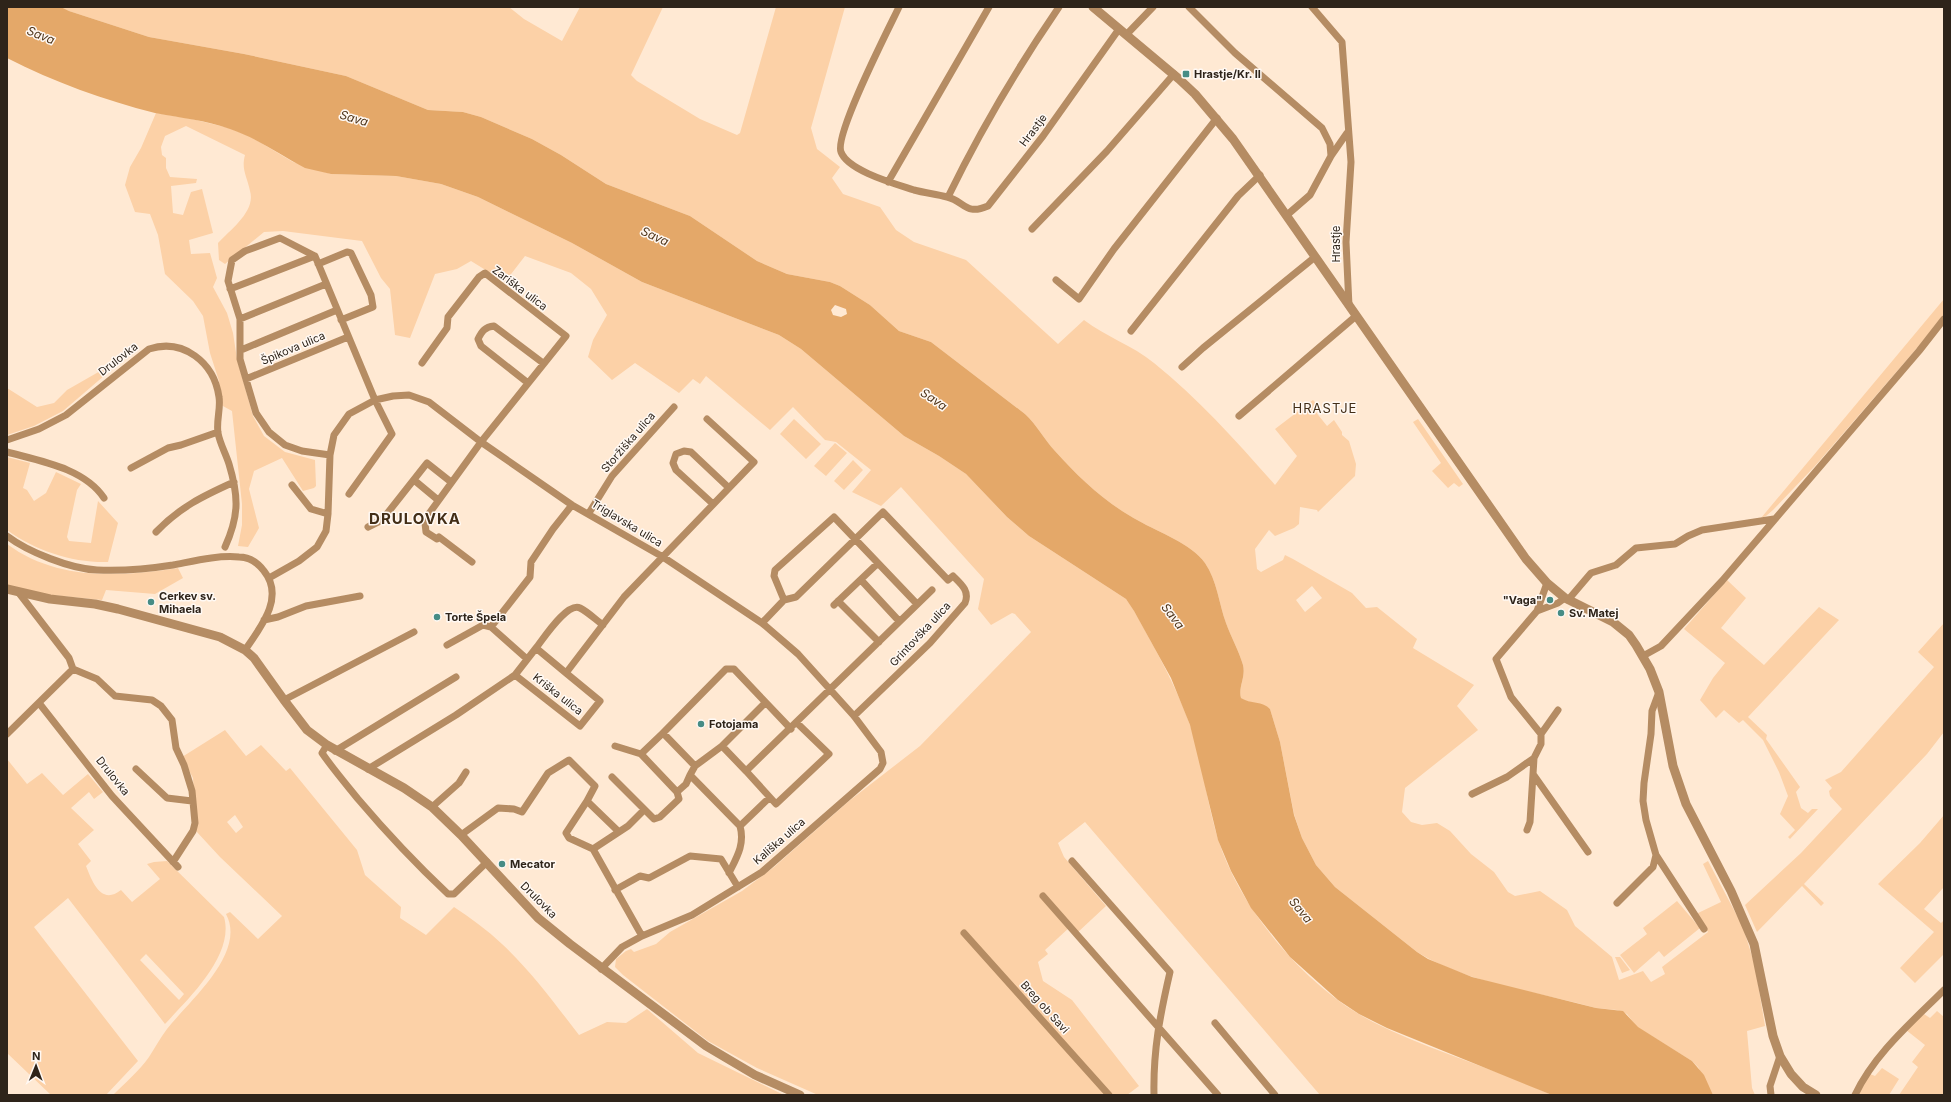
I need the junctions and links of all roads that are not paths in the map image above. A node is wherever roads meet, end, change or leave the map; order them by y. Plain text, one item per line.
1 (899, 7) edge
2 (989, 7) edge
3 (1059, 7) edge
4 (1093, 7) edge
5 (1153, 7) edge
6 (1189, 7) edge
7 (1312, 7) edge
8 (1123, 32) junction
9 (1174, 74) junction
10 (1217, 118) junction
11 (1348, 133) junction
12 (1331, 156) junction
13 (1260, 175) junction
14 (888, 182) junction
15 (948, 197) junction
16 (1287, 215) junction
17 (1032, 230) dead end
18 (315, 256) junction
19 (1315, 257) junction
20 (318, 264) junction
21 (1056, 280) dead end
22 (326, 284) junction
23 (230, 289) junction
24 (1350, 307) junction
25 (336, 310) junction
26 (1356, 316) junction
27 (240, 319) junction
28 (1944, 319) edge
29 (341, 320) junction
30 (1131, 331) dead end
31 (348, 336) junction
32 (241, 350) junction
33 (422, 363) dead end
34 (543, 363) junction
35 (1182, 367) dead end
36 (246, 379) junction
37 (528, 383) junction
38 (375, 400) junction
39 (674, 407) dead end
40 (1239, 416) dead end
41 (707, 419) dead end
42 (218, 432) junction
43 (7, 440) edge
44 (481, 442) junction
45 (7, 452) edge
46 (330, 455) junction
47 (131, 468) dead end
48 (414, 480) junction
49 (234, 482) junction
50 (451, 482) junction
51 (292, 486) dead end
52 (728, 487) junction
53 (349, 494) dead end
54 (104, 498) dead end
55 (438, 500) junction
56 (713, 504) junction
57 (572, 505) junction
58 (589, 513) junction
59 (328, 514) junction
60 (1774, 519) junction
61 (368, 527) dead end
62 (156, 532) dead end
63 (7, 536) edge
64 (855, 539) junction
65 (225, 547) dead end
66 (663, 557) junction
67 (472, 562) dead end
68 (877, 564) junction
69 (270, 578) junction
70 (861, 580) junction
71 (1547, 584) junction
72 (7, 589) edge
73 (932, 590) dead end
74 (19, 593) junction
75 (360, 596) dead end
76 (1567, 599) junction
77 (784, 600) junction
78 (917, 604) junction
79 (1537, 611) junction
80 (264, 620) junction
81 (899, 621) junction
82 (762, 623) junction
83 (603, 625) junction
84 (491, 627) junction
85 (414, 632) dead end
86 (879, 642) junction
87 (447, 645) dead end
88 (536, 648) junction
89 (245, 650) junction
90 (1643, 656) junction
91 (527, 659) junction
92 (73, 669) junction
93 (566, 673) junction
94 (515, 675) junction
95 (456, 677) dead end
96 (831, 689) junction
97 (1659, 692) junction
98 (284, 700) junction
99 (765, 702) junction
100 (39, 703) junction
101 (1558, 710) dead end
102 (854, 716) junction
103 (797, 723) junction
104 (791, 729) junction
105 (663, 733) junction
106 (7, 734) edge
107 (1541, 734) junction
108 (327, 746) junction
109 (614, 746) dead end
110 (722, 746) junction
111 (335, 751) junction
112 (641, 754) junction
113 (1534, 758) junction
114 (696, 766) junction
115 (136, 769) dead end
116 (368, 769) junction
117 (746, 771) junction
118 (466, 772) dead end
119 (1533, 774) junction
120 (690, 775) junction
121 (612, 777) dead end
122 (677, 792) junction
123 (1472, 794) dead end
124 (769, 798) junction
125 (192, 801) junction
126 (587, 801) junction
127 (432, 807) junction
128 (644, 810) junction
129 (740, 826) junction
130 (1527, 830) dead end
131 (618, 831) junction
132 (461, 835) junction
133 (593, 849) junction
134 (1588, 852) dead end
135 (1656, 855) junction
136 (1072, 861) dead end
137 (487, 862) junction
138 (730, 873) junction
139 (738, 887) junction
140 (615, 890) junction
141 (1043, 896) dead end
142 (1617, 903) dead end
143 (1704, 929) dead end
144 (964, 933) dead end
145 (642, 936) junction
146 (601, 969) junction
147 (1944, 990) edge
148 (1215, 1023) dead end
149 (1157, 1026) junction
150 (1780, 1056) junction
151 (800, 1095) edge
152 (1109, 1095) edge
153 (1154, 1095) edge
154 (1218, 1095) edge
155 (1275, 1095) edge
156 (1771, 1095) edge
157 (1816, 1095) edge
158 (1855, 1095) edge

1 - 14 street, Hrastje
2 - 14 street
3 - 15 street
4 - 8 street
5 - 8 street, Hrastje
6 - 12 street
7 - 11 street, Hrastje
8 - 9 street
8 - 15 street, Hrastje
9 - 10 street
9 - 17 street
10 - 13 street
10 - 21 street
11 - 12 street
11 - 24 street, Hrastje
12 - 16 street
13 - 16 street
13 - 30 street
14 - 15 street, Hrastje
16 - 19 street
18 - 20 street
18 - 23 street
18 - 23 street
19 - 24 street
19 - 35 street, Hrastje
20 - 22 street
20 - 29 street
22 - 25 street
22 - 27 street
23 - 27 street
24 - 26 street
25 - 29 street
25 - 32 street, Špikova ulica
26 - 40 street
26 - 71 street
27 - 32 street
28 - 60 street
29 - 31 street
31 - 36 street, Špikova ulica
31 - 38 street
32 - 36 street
33 - 34 street, Zariška ulica
34 - 37 street, Zariška ulica
34 - 37 street
36 - 46 street
37 - 44 street, Zariška ulica
38 - 44 street, Triglavska ulica
38 - 46 street, Triglavska ulica
38 - 53 street
39 - 58 street, Storžiška ulica
41 - 52 street
42 - 43 street, Drulovka
42 - 47 street
42 - 49 street, Drulovka
44 - 50 street
44 - 57 street, Triglavska ulica
45 - 54 street
46 - 59 street
48 - 50 street
48 - 55 street
48 - 61 street
49 - 62 street
49 - 65 street, Drulovka
50 - 55 street
51 - 59 street
52 - 56 street
52 - 56 street
55 - 67 street
56 - 66 street
57 - 58 street, Triglavska ulica
57 - 84 street
58 - 66 street, Triglavska ulica
59 - 69 street
60 - 76 street
60 - 90 street
63 - 69 street
64 - 68 street, Grintovška ulica
64 - 77 street, Grintovška ulica
64 - 77 street, Grintovška ulica
64 - 102 street, Grintovška ulica
66 - 82 street, Triglavska ulica
66 - 83 street, Kriška ulica
68 - 70 street
68 - 78 street, Grintovška ulica
69 - 80 street
70 - 81 street
70 - 86 street
71 - 76 street
71 - 79 street
72 - 74 street, Drulovka
73 - 78 street
74 - 89 street, Drulovka
74 - 92 street
75 - 80 street
76 - 79 street
76 - 90 street
77 - 82 street, Grintovška ulica
78 - 81 street
79 - 107 street
80 - 89 street
81 - 86 street
82 - 96 street, Kališka ulica
83 - 88 street, Kriška ulica
83 - 93 street, Kriška ulica
84 - 87 street
84 - 91 street, Kriška ulica
85 - 98 street
86 - 96 street
88 - 91 street, Kriška ulica
88 - 93 street, Kriška ulica
89 - 98 street, Drulovka
90 - 97 street
91 - 94 street, Kriška ulica
92 - 100 street
92 - 125 street, Drulovka
93 - 94 street, Kriška ulica
94 - 116 street
95 - 111 street
96 - 102 street, Kališka ulica
96 - 103 street
97 - 135 street
97 - 150 street
98 - 108 street, Drulovka
99 - 104 street
99 - 105 street
99 - 110 street
100 - 106 street
100 - 125 street, Drulovka
101 - 107 street
102 - 139 street, Kališka ulica
103 - 104 street
103 - 124 street
104 - 117 street
105 - 112 street
105 - 114 street
107 - 113 street
108 - 111 street, Drulovka
108 - 137 street
109 - 112 street
110 - 114 street
110 - 117 street
111 - 116 street, Drulovka
112 - 122 street
113 - 119 street
113 - 123 street
114 - 120 street
115 - 125 street, Drulovka
116 - 127 street, Drulovka
117 - 124 street
118 - 127 street
119 - 130 street
119 - 134 street
120 - 122 street
120 - 129 street
121 - 128 street
122 - 128 street
124 - 129 street
126 - 131 street
126 - 132 street
126 - 133 street
127 - 132 street, Drulovka
128 - 131 street
129 - 138 street
131 - 133 street
132 - 137 street, Drulovka
133 - 140 street
135 - 142 street
135 - 143 street
136 - 149 street
137 - 146 street, Drulovka
138 - 139 street
138 - 140 street
139 - 145 street, Kališka ulica
140 - 145 street
141 - 149 street
144 - 152 street, Breg ob Savi
145 - 146 street, Kališka ulica
146 - 151 street, Drulovka
147 - 158 street
148 - 155 street
149 - 153 street
149 - 154 street
150 - 156 street
150 - 157 street

